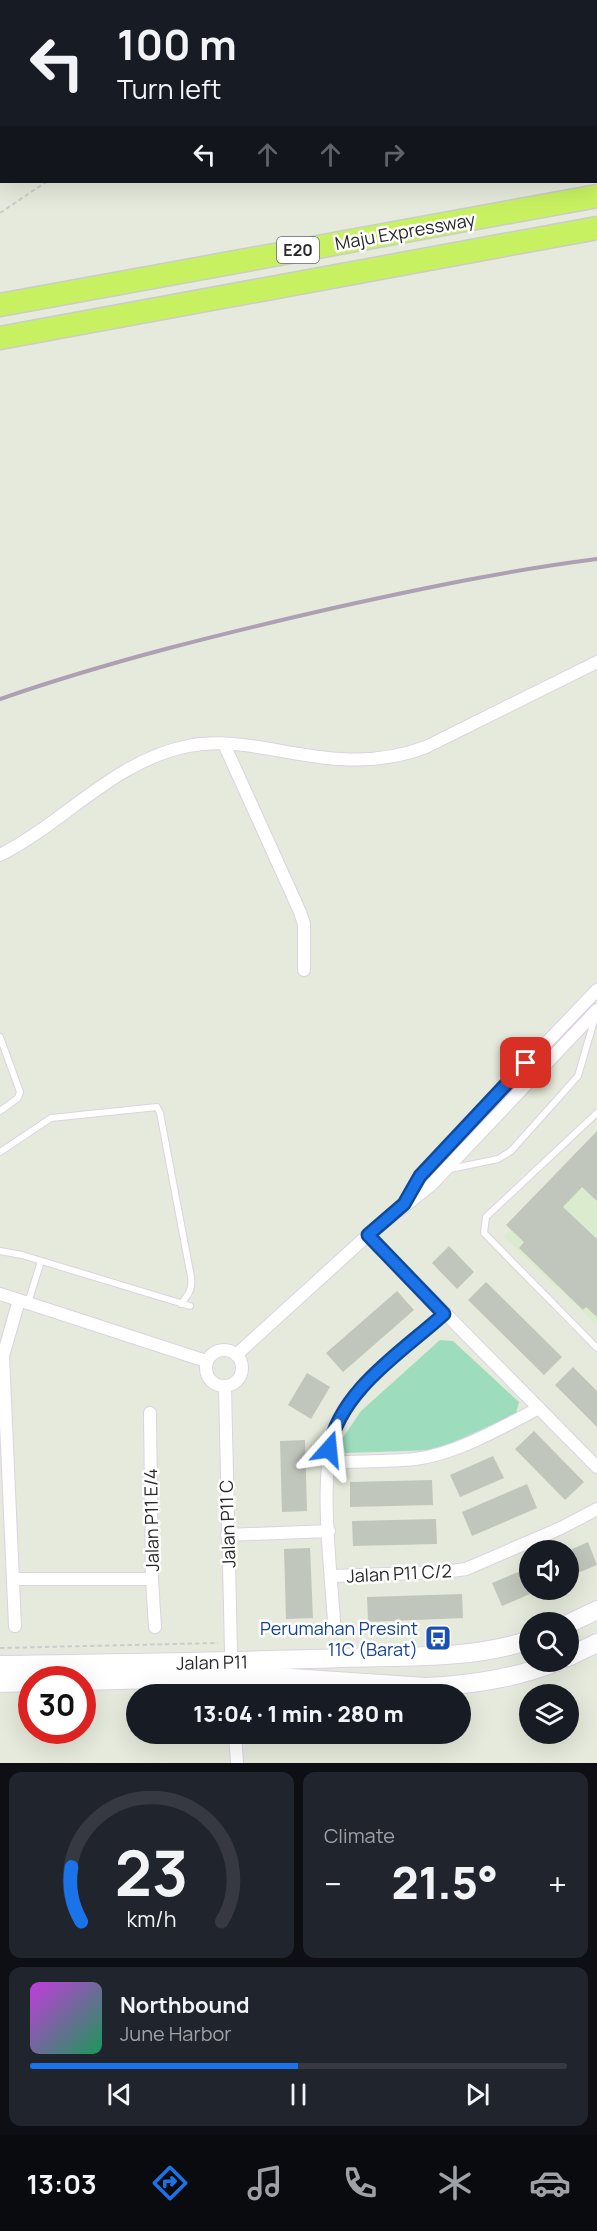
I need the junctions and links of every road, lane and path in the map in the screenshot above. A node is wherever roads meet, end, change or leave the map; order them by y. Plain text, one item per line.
1 (45, 183) edge
2 (597, 196) edge
3 (0, 213) edge
4 (597, 228) edge
5 (0, 305) edge
6 (0, 338) edge
7 (597, 662) edge
8 (224, 744) junction
9 (0, 855) edge
10 (304, 970) dead end
11 (597, 990) edge
12 (597, 1010) edge
13 (0, 1037) edge
14 (0, 1111) edge
15 (597, 1113) edge
16 (0, 1152) edge
17 (445, 1170) junction
18 (404, 1204) junction
19 (368, 1235) junction
20 (0, 1251) edge
21 (41, 1261) junction
22 (0, 1294) edge
23 (23, 1301) junction
24 (181, 1304) junction
25 (190, 1306) dead end
26 (444, 1314) junction
27 (597, 1348) edge
28 (236, 1355) junction
29 (206, 1361) junction
30 (225, 1387) junction
31 (539, 1408) junction
32 (150, 1413) dead end
33 (327, 1463) junction
34 (597, 1467) edge
35 (597, 1509) edge
36 (329, 1531) junction
37 (227, 1535) junction
38 (332, 1576) junction
39 (12, 1579) junction
40 (152, 1580) junction
41 (597, 1610) edge
42 (579, 1619) edge
43 (334, 1621) dead end
44 (15, 1626) dead end
45 (154, 1627) dead end
46 (230, 1642) junction
47 (519, 1643) edge
48 (597, 1643) edge
49 (0, 1648) edge
50 (579, 1652) edge
51 (0, 1665) edge
52 (526, 1672) edge
53 (231, 1678) edge
54 (96, 1681) edge
55 (18, 1682) edge
56 (0, 1683) edge
57 (236, 1744) edge
58 (237, 1763) edge

1 - 3 path
2 - 5 highway, Maju Expressway / E20
4 - 6 highway, Maju Expressway / E20
7 - 8 street
8 - 9 street
8 - 10 street
11 - 18 street
12 - 17 street
12 - 17 lane
13 - 14 lane
15 - 27 lane
16 - 24 lane
17 - 18 street
18 - 19 street
19 - 26 street
19 - 28 street
20 - 21 lane
21 - 23 lane
21 - 24 lane
22 - 23 street
23 - 29 street
23 - 39 street
24 - 25 lane
26 - 31 street
26 - 33 street
28 - 29 street
28 - 30 street
29 - 30 street
30 - 37 street, Jalan P11 C
31 - 33 street
31 - 34 street
32 - 40 street, Jalan P11 E/4
33 - 36 street
35 - 38 street, Jalan P11 C/2
36 - 37 street
36 - 38 street
37 - 46 street, Jalan P11 C
38 - 43 street
39 - 40 street
39 - 44 street
40 - 45 street, Jalan P11 E/4
41 - 42 main road
46 - 49 path
46 - 53 street, Jalan P11 C
47 - 53 main road, Jalan P11
48 - 50 main road
51 - 53 main road, Jalan P11
52 - 53 main road, Jalan P11
53 - 54 main road, Jalan P11
55 - 56 main road
57 - 58 street

